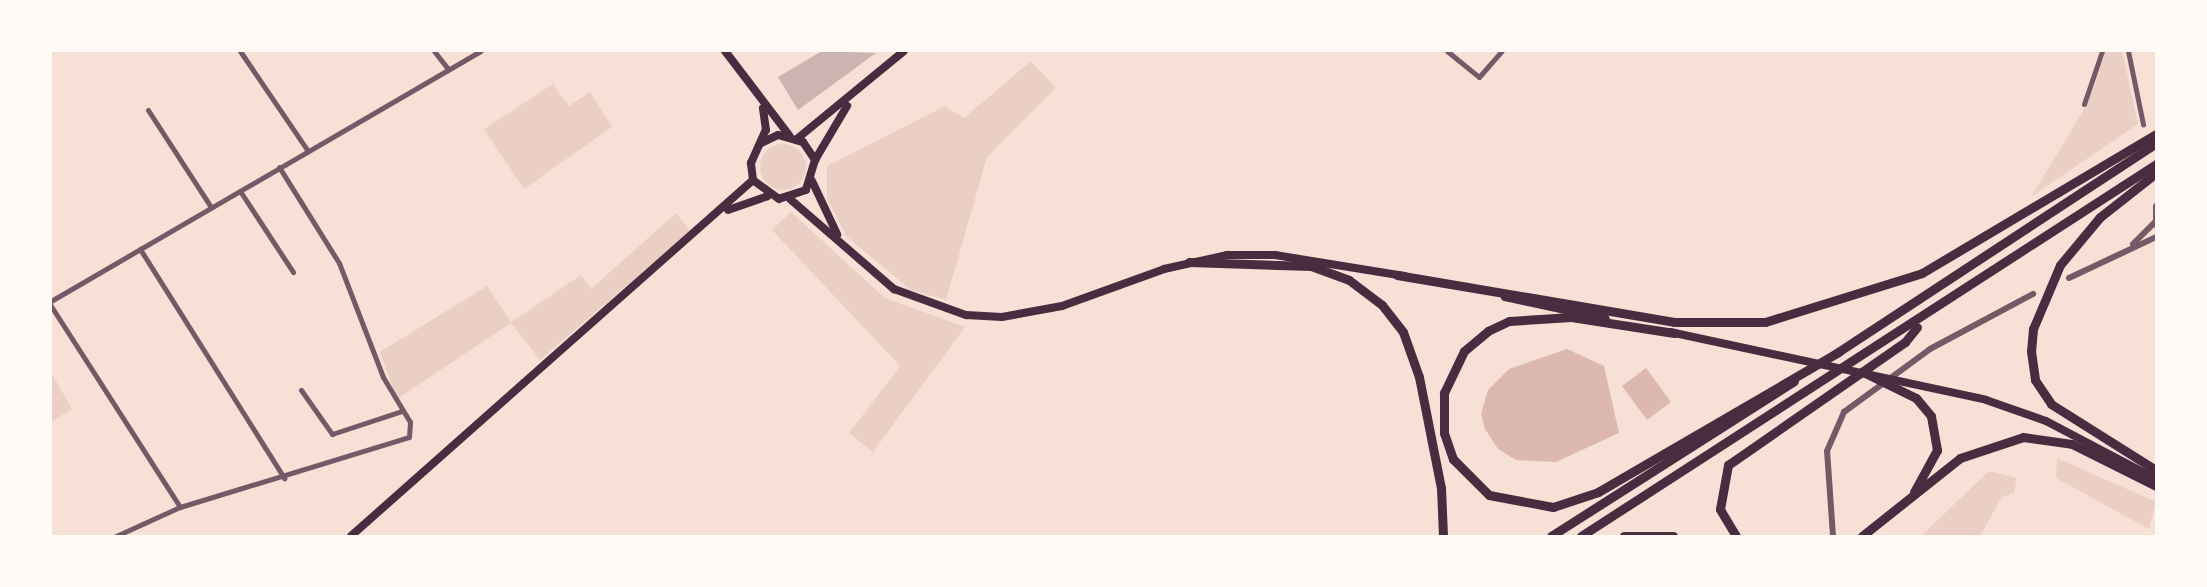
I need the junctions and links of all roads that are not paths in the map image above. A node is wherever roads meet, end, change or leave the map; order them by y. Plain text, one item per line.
1 (240, 51) edge
2 (434, 51) edge
3 (481, 51) edge
4 (725, 51) edge
5 (904, 51) edge
6 (1447, 51) edge
7 (1502, 51) edge
8 (2102, 51) edge
9 (2128, 51) edge
10 (448, 69) junction
11 (855, 95) junction
12 (2084, 104) dead end
13 (763, 108) junction
14 (148, 110) dead end
15 (2143, 124) dead end
16 (2156, 134) edge
17 (794, 137) junction
18 (761, 143) junction
19 (2156, 143) edge
20 (308, 150) junction
21 (815, 160) junction
22 (2118, 164) junction
23 (2156, 164) edge
24 (279, 167) junction
25 (2156, 173) edge
26 (753, 180) junction
27 (812, 181) junction
28 (2132, 186) junction
29 (240, 191) junction
30 (768, 196) junction
31 (790, 199) junction
32 (2156, 206) edge
33 (211, 207) junction
34 (725, 211) junction
35 (2155, 223) edge
36 (2156, 237) edge
37 (842, 243) junction
38 (2132, 246) junction
39 (140, 249) junction
40 (1189, 262) junction
41 (293, 272) dead end
42 (1397, 275) junction
43 (2069, 278) dead end
44 (2034, 294) dead end
45 (51, 303) edge
46 (1923, 321) junction
47 (1674, 333) junction
48 (1839, 352) junction
49 (1863, 372) junction
50 (301, 390) dead end
51 (402, 411) junction
52 (2156, 470) edge
53 (284, 478) junction
54 (2156, 479) edge
55 (2156, 486) edge
56 (1904, 506) junction
57 (180, 507) junction
58 (116, 536) edge
59 (351, 536) edge
60 (1443, 536) edge
61 (1550, 536) edge
62 (1581, 536) edge
63 (1624, 536) edge
64 (1673, 536) edge
65 (1736, 536) edge
66 (1833, 536) edge
67 (1862, 536) edge

1 - 20 street
2 - 10 street
3 - 10 street
4 - 13 main road
5 - 11 main road
6 - 7 street
8 - 12 street
9 - 15 street
10 - 20 street
11 - 17 main road
11 - 21 main road
13 - 17 main road
13 - 18 main road
14 - 33 street
16 - 22 highway
17 - 18 main road
17 - 21 main road
18 - 26 main road
19 - 22 highway
20 - 24 street
21 - 27 main road
22 - 42 highway
22 - 48 highway
23 - 28 highway
24 - 29 street
24 - 51 street
25 - 28 highway
26 - 30 main road
26 - 34 main road
27 - 31 main road
27 - 37 main road
28 - 46 highway
28 - 52 highway
29 - 33 street
29 - 41 street
30 - 31 main road
30 - 34 main road
31 - 37 main road
32 - 35 street
33 - 39 street
34 - 59 main road
35 - 38 street
36 - 38 street
37 - 40 main road
38 - 43 street
39 - 45 street
39 - 53 street
40 - 42 main road
40 - 60 highway
42 - 47 main road
44 - 66 street
45 - 57 street
46 - 62 highway
46 - 65 highway
47 - 48 highway
47 - 49 main road
48 - 61 highway
49 - 54 main road
49 - 56 highway
50 - 51 street
51 - 53 street
53 - 57 street
55 - 56 highway
56 - 67 highway
57 - 58 street
63 - 64 highway

